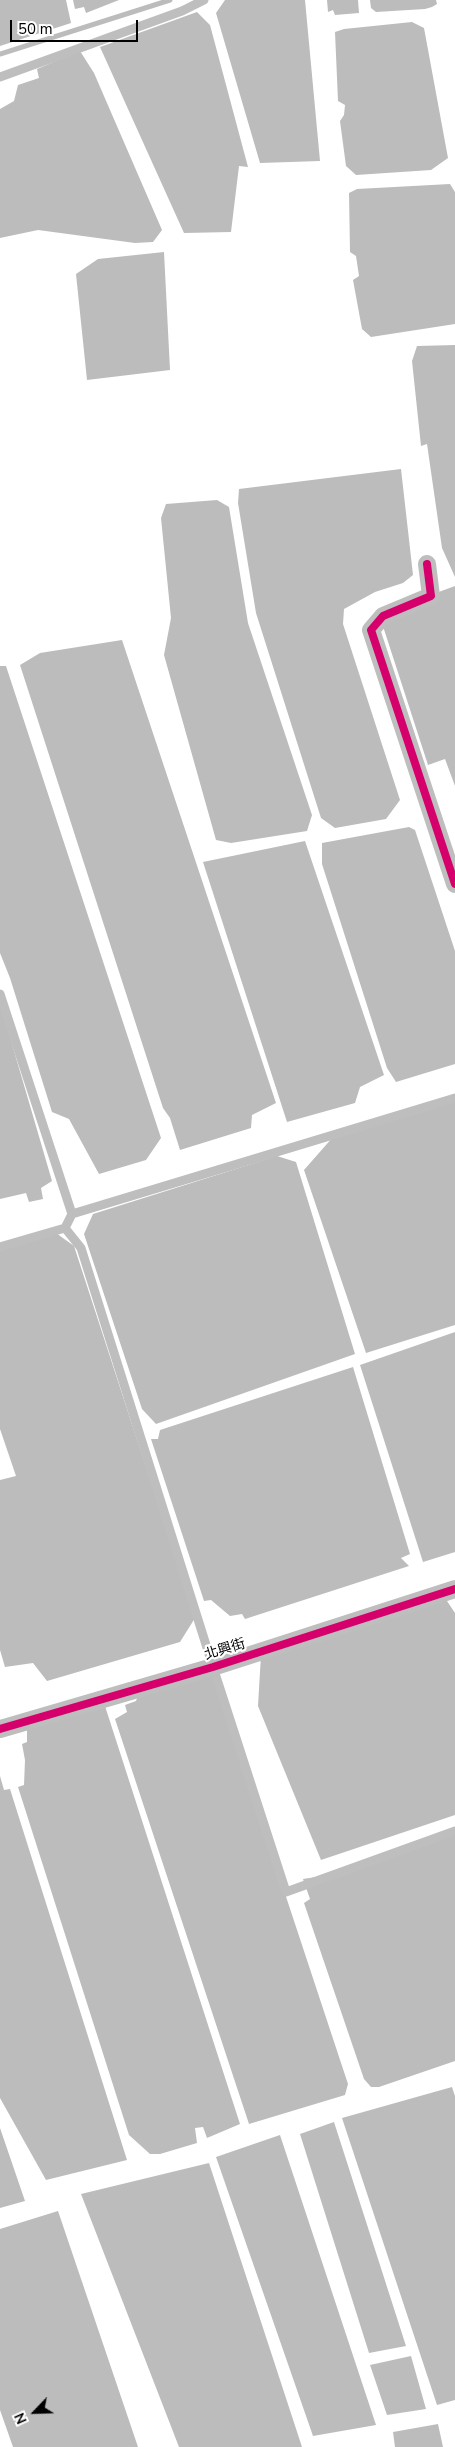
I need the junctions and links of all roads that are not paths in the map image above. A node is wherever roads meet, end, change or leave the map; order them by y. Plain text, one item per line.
1 (204, 0) edge
2 (0, 77) edge
3 (427, 564) dead end
4 (455, 884) edge
5 (0, 994) edge
6 (455, 1098) edge
7 (72, 1214) junction
8 (65, 1228) junction
9 (0, 1247) edge
10 (455, 1589) edge
11 (213, 1667) junction
12 (0, 1729) edge
13 (455, 1831) edge

1 - 2 lane
3 - 4 street
5 - 7 lane
6 - 7 lane
7 - 8 lane
8 - 9 lane
8 - 11 lane
10 - 11 street, 北興街
11 - 12 street, 北興街
11 - 13 lane

